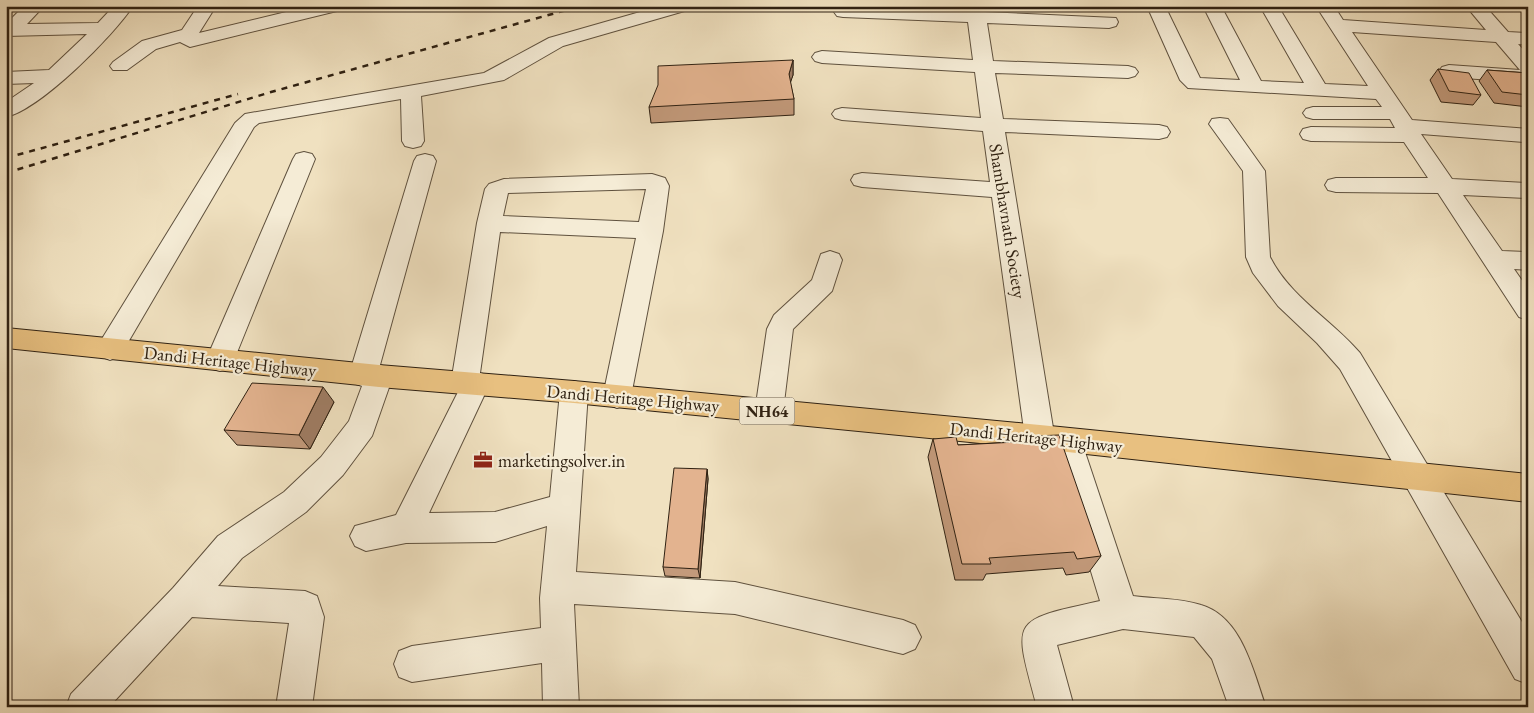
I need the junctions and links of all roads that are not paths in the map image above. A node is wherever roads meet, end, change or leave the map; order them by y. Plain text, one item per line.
1 (35, 6) edge
2 (124, 6) edge
3 (206, 6) edge
4 (335, 6) edge
5 (682, 6) edge
6 (1156, 6) edge
7 (1212, 6) edge
8 (1269, 6) edge
9 (1325, 6) edge
10 (1475, 6) edge
11 (976, 11) edge
12 (842, 12) dead end
13 (1109, 22) dead end
14 (1338, 25) junction
15 (105, 28) junction
16 (9, 30) edge
17 (189, 34) junction
18 (1502, 37) junction
19 (1528, 39) edge
20 (822, 57) dead end
21 (120, 66) dead end
22 (984, 67) junction
23 (1528, 67) edge
24 (1449, 71) edge
25 (1128, 72) dead end
26 (54, 76) junction
27 (1528, 77) edge
28 (6, 78) edge
29 (1254, 87) junction
30 (1318, 90) junction
31 (411, 91) junction
32 (1384, 93) junction
33 (6, 111) edge
34 (842, 114) dead end
35 (1312, 123) dead end
36 (1220, 124) dead end
37 (1404, 124) junction
38 (993, 125) junction
39 (1160, 132) dead end
40 (1524, 135) dead end
41 (304, 159) dead end
42 (862, 180) dead end
43 (1336, 185) dead end
44 (1445, 186) junction
45 (1003, 190) junction
46 (1528, 191) edge
47 (489, 223) junction
48 (651, 231) junction
49 (830, 260) dead end
50 (1494, 260) junction
51 (1528, 261) edge
52 (1528, 310) edge
53 (6, 338) edge
54 (110, 349) junction
55 (220, 360) junction
56 (371, 376) junction
57 (471, 383) junction
58 (574, 392) junction
59 (617, 396) junction
60 (769, 411) junction
61 (1053, 438) junction
62 (1419, 477) junction
63 (1528, 488) edge
64 (565, 507) junction
65 (406, 528) junction
66 (366, 536) dead end
67 (558, 587) junction
68 (186, 600) junction
69 (1123, 612) junction
70 (903, 637) dead end
71 (558, 643) junction
72 (412, 664) dead end
73 (1528, 666) edge
74 (84, 707) edge
75 (294, 707) edge
76 (561, 707) edge
77 (1056, 707) edge
78 (1248, 707) edge

1 - 16 street
2 - 15 street
3 - 17 street
4 - 17 street
5 - 31 street
6 - 29 street
7 - 29 street
8 - 30 street
9 - 14 street
10 - 18 street
11 - 12 street
11 - 13 street
11 - 22 street, Shambhavnath Society
14 - 18 street
14 - 32 street
15 - 16 street
15 - 26 street
17 - 21 street
18 - 19 street
18 - 23 street
20 - 22 street
22 - 25 street
22 - 38 street, Shambhavnath Society
24 - 27 street
26 - 28 street
26 - 33 street
29 - 30 street
30 - 32 street
31 - 54 street
31 - 56 street
32 - 37 street
34 - 38 street
35 - 37 street
36 - 62 street
37 - 40 street
37 - 44 street
38 - 39 street
38 - 45 street, Shambhavnath Society
41 - 55 street
42 - 45 street
43 - 44 street
44 - 46 street
44 - 50 street
45 - 61 street, Shambhavnath Society
47 - 48 street
47 - 48 street
47 - 57 street
48 - 59 street
49 - 60 street
50 - 51 street
50 - 52 street
53 - 54 highway, Dandi Heritage Highway / NH64
54 - 55 highway, Dandi Heritage Highway / NH64
55 - 56 highway, Dandi Heritage Highway / NH64
56 - 57 highway, Dandi Heritage Highway / NH64
56 - 68 street
57 - 58 highway, Dandi Heritage Highway / NH64
57 - 65 street
58 - 59 highway, Dandi Heritage Highway / NH64
58 - 64 street
59 - 60 highway, Dandi Heritage Highway / NH64
60 - 61 highway, Dandi Heritage Highway / NH64
61 - 62 highway, Dandi Heritage Highway / NH64
61 - 69 street, Shambhavnath Society
62 - 63 highway, Dandi Heritage Highway / NH64
62 - 73 street
64 - 65 street
64 - 67 street
65 - 66 street
67 - 70 street
67 - 71 street
68 - 74 street
68 - 75 street
69 - 77 street
69 - 78 street
71 - 72 street
71 - 76 street

